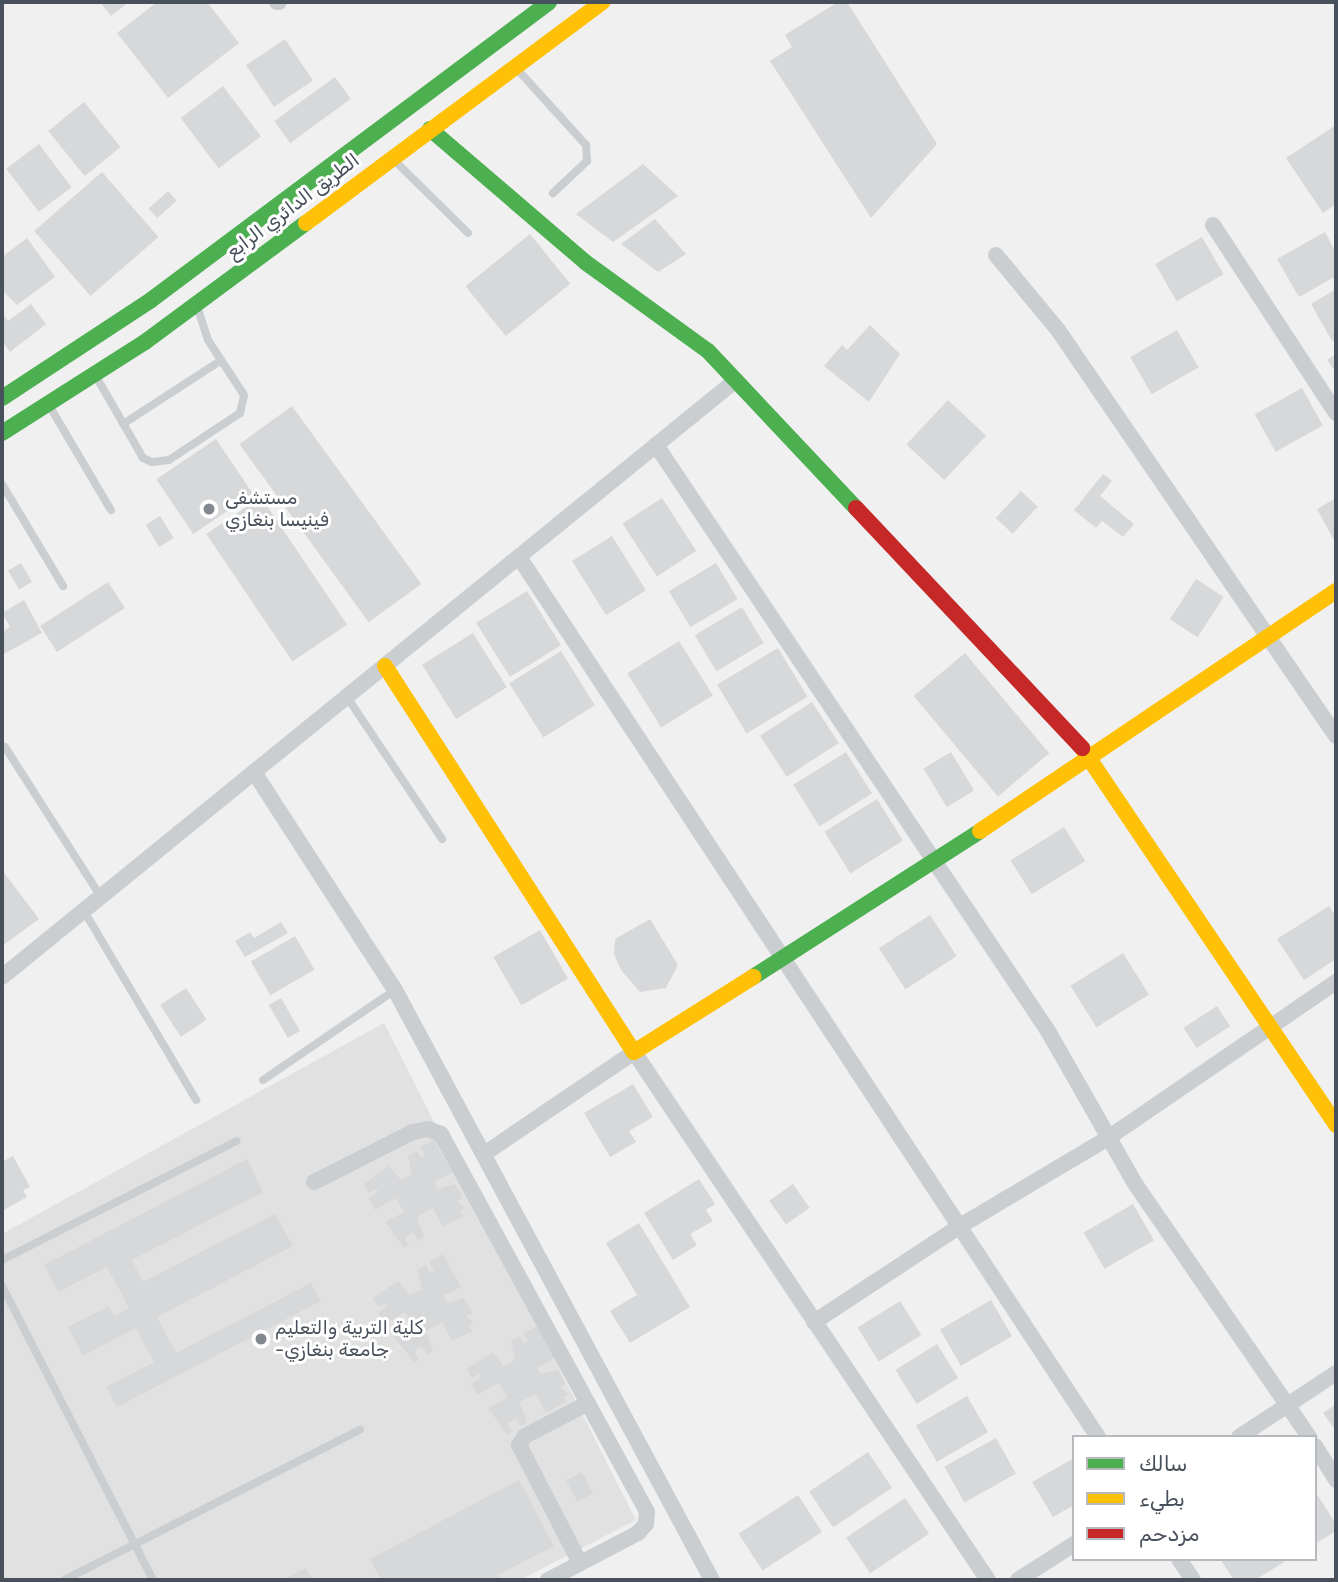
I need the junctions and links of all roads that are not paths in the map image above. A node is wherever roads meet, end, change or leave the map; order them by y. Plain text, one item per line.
1 (549, 2) edge
2 (603, 2) edge
3 (515, 67) junction
4 (430, 129) junction
5 (392, 158) junction
6 (553, 193) dead end
7 (1213, 225) dead end
8 (468, 233) dead end
9 (996, 255) dead end
10 (197, 305) junction
11 (220, 361) junction
12 (95, 375) junction
13 (736, 380) junction
14 (3, 394) edge
15 (48, 405) junction
16 (1336, 413) edge
17 (124, 424) junction
18 (2, 433) edge
19 (656, 445) junction
20 (2, 484) edge
21 (111, 510) dead end
22 (519, 556) junction
23 (64, 586) dead end
24 (1336, 592) edge
25 (1271, 635) junction
26 (385, 666) junction
27 (347, 697) junction
28 (1336, 736) edge
29 (5, 747) dead end
30 (1090, 756) junction
31 (254, 772) junction
32 (442, 839) dead end
33 (933, 863) junction
34 (101, 897) junction
35 (84, 911) junction
36 (780, 958) junction
37 (2, 977) edge
38 (1336, 982) edge
39 (395, 990) junction
40 (1272, 1027) junction
41 (634, 1052) junction
42 (263, 1080) dead end
43 (196, 1100) dead end
44 (1336, 1125) edge
45 (1108, 1138) junction
46 (237, 1141) dead end
47 (484, 1154) junction
48 (314, 1182) dead end
49 (960, 1226) junction
50 (2, 1260) edge
51 (2, 1286) edge
52 (814, 1322) junction
53 (1336, 1373) edge
54 (588, 1403) junction
55 (1289, 1404) junction
56 (360, 1430) dead end
57 (1097, 1435) edge
58 (1242, 1435) edge
59 (1309, 1435) edge
60 (1317, 1449) edge
61 (1336, 1480) edge
62 (135, 1544) junction
63 (1072, 1546) edge
64 (1180, 1561) edge
65 (580, 1563) junction
66 (64, 1580) edge
67 (153, 1580) edge
68 (548, 1580) edge
69 (712, 1580) edge
70 (988, 1580) edge
71 (1018, 1580) edge
72 (1193, 1580) edge

1 - 14 street, الطريق الدائري الرابع
2 - 3 street, الطريق الدائري الرابع
3 - 4 street, الطريق الدائري الرابع
3 - 6 lane
4 - 5 street, الطريق الدائري الرابع
4 - 13 street
5 - 8 lane
5 - 10 street, الطريق الدائري الرابع
7 - 16 street
9 - 25 street
10 - 11 lane
10 - 12 street, الطريق الدائري الرابع
11 - 17 lane
11 - 17 lane
12 - 15 street, الطريق الدائري الرابع
12 - 17 lane
13 - 19 street
13 - 30 street
15 - 18 street, الطريق الدائري الرابع
15 - 21 lane
19 - 22 street
19 - 33 street
20 - 23 lane
22 - 26 street
22 - 36 street
24 - 25 street
25 - 28 street
25 - 30 street
26 - 27 street
26 - 41 street
27 - 31 street
27 - 32 lane
29 - 34 lane
30 - 33 street
30 - 40 street
31 - 34 street
31 - 39 street
33 - 36 street
33 - 45 street
34 - 35 street
35 - 37 street
35 - 43 lane
36 - 41 street
36 - 49 street
38 - 40 street
39 - 42 lane
39 - 47 street
40 - 44 street
40 - 45 street
41 - 47 street
41 - 52 street
45 - 49 street
45 - 55 street
46 - 50 lane
47 - 69 street
48 - 54 street
49 - 52 street
49 - 57 street
51 - 62 lane
52 - 70 street
53 - 55 street
54 - 65 street
54 - 65 street
55 - 58 street
55 - 59 street
56 - 62 lane
60 - 61 street
62 - 66 lane
62 - 67 lane
63 - 71 street
64 - 72 street
65 - 68 street

